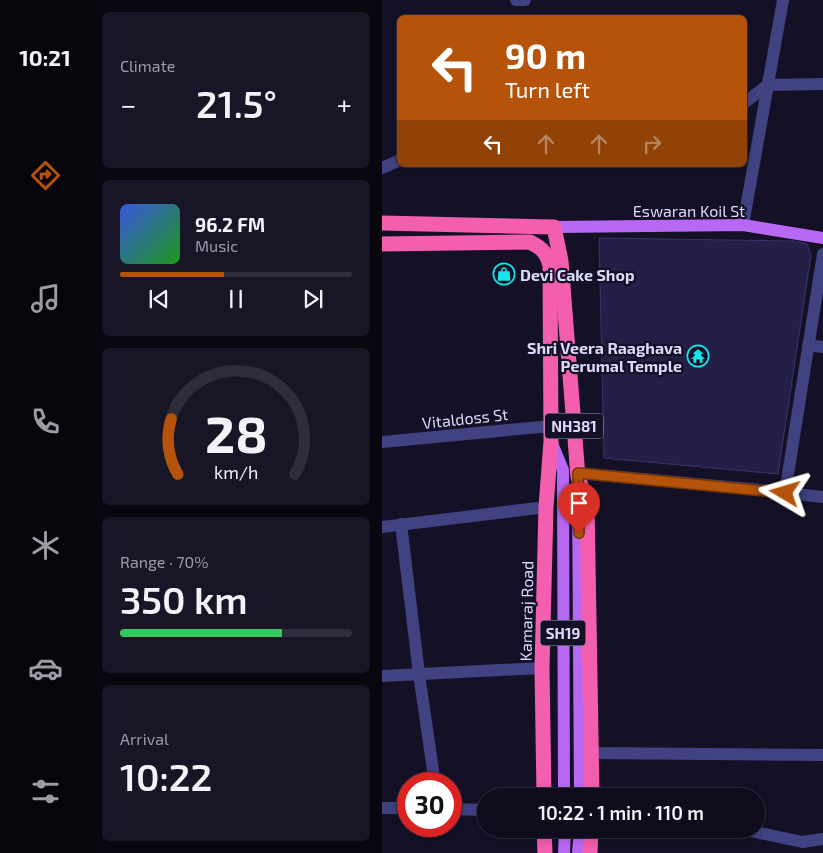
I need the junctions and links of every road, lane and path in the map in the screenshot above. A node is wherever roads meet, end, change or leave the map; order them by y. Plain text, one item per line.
1 (516, 0) edge
2 (525, 0) edge
3 (783, 0) edge
4 (822, 84) edge
5 (768, 85) junction
6 (747, 101) edge
7 (397, 161) edge
8 (382, 168) edge
9 (382, 223) edge
10 (743, 225) junction
11 (554, 227) junction
12 (822, 238) edge
13 (382, 244) edge
14 (822, 254) edge
15 (808, 345) junction
16 (822, 347) edge
17 (551, 426) junction
18 (382, 442) edge
19 (551, 442) junction
20 (573, 474) junction
21 (785, 493) junction
22 (822, 498) edge
23 (546, 507) junction
24 (401, 524) junction
25 (382, 527) edge
26 (542, 668) junction
27 (419, 674) junction
28 (382, 676) edge
29 (592, 753) junction
30 (822, 755) edge
31 (433, 772) edge
32 (544, 788) edge
33 (564, 788) edge
34 (580, 788) edge
35 (592, 788) edge
36 (382, 808) edge
37 (397, 808) edge
38 (462, 809) edge
39 (477, 809) edge
40 (765, 834) edge
41 (544, 838) edge
42 (565, 838) edge
43 (579, 838) edge
44 (591, 838) edge
45 (822, 839) edge
46 (545, 853) edge
47 (564, 853) edge
48 (578, 853) edge
49 (590, 853) edge

1 - 2 street
3 - 5 street
4 - 5 street
5 - 6 street
5 - 10 street
7 - 8 street
9 - 11 highway
10 - 11 main road, Eswaran Koil St
10 - 12 main road, Eswaran Koil St
11 - 20 highway, NH381
13 - 17 highway, NH381
14 - 15 street
15 - 16 street
15 - 21 street
17 - 18 street, Vitaldoss St
17 - 19 highway, Kamaraj Road / NH381
19 - 20 main road, SH19
19 - 23 highway, Kamaraj Road / NH381
20 - 21 street
20 - 29 highway, NH381
20 - 33 main road, SH19
20 - 34 main road, SH19
21 - 22 street
23 - 24 street
23 - 26 highway, Kamaraj Road / NH381
24 - 25 street
24 - 27 street
26 - 27 street
26 - 32 highway, Kamaraj Road / NH381
27 - 28 street
27 - 31 street
29 - 30 street
29 - 35 highway, NH381
36 - 37 street
38 - 39 street
40 - 45 street
41 - 46 highway
42 - 47 main road
43 - 48 main road
44 - 49 highway

